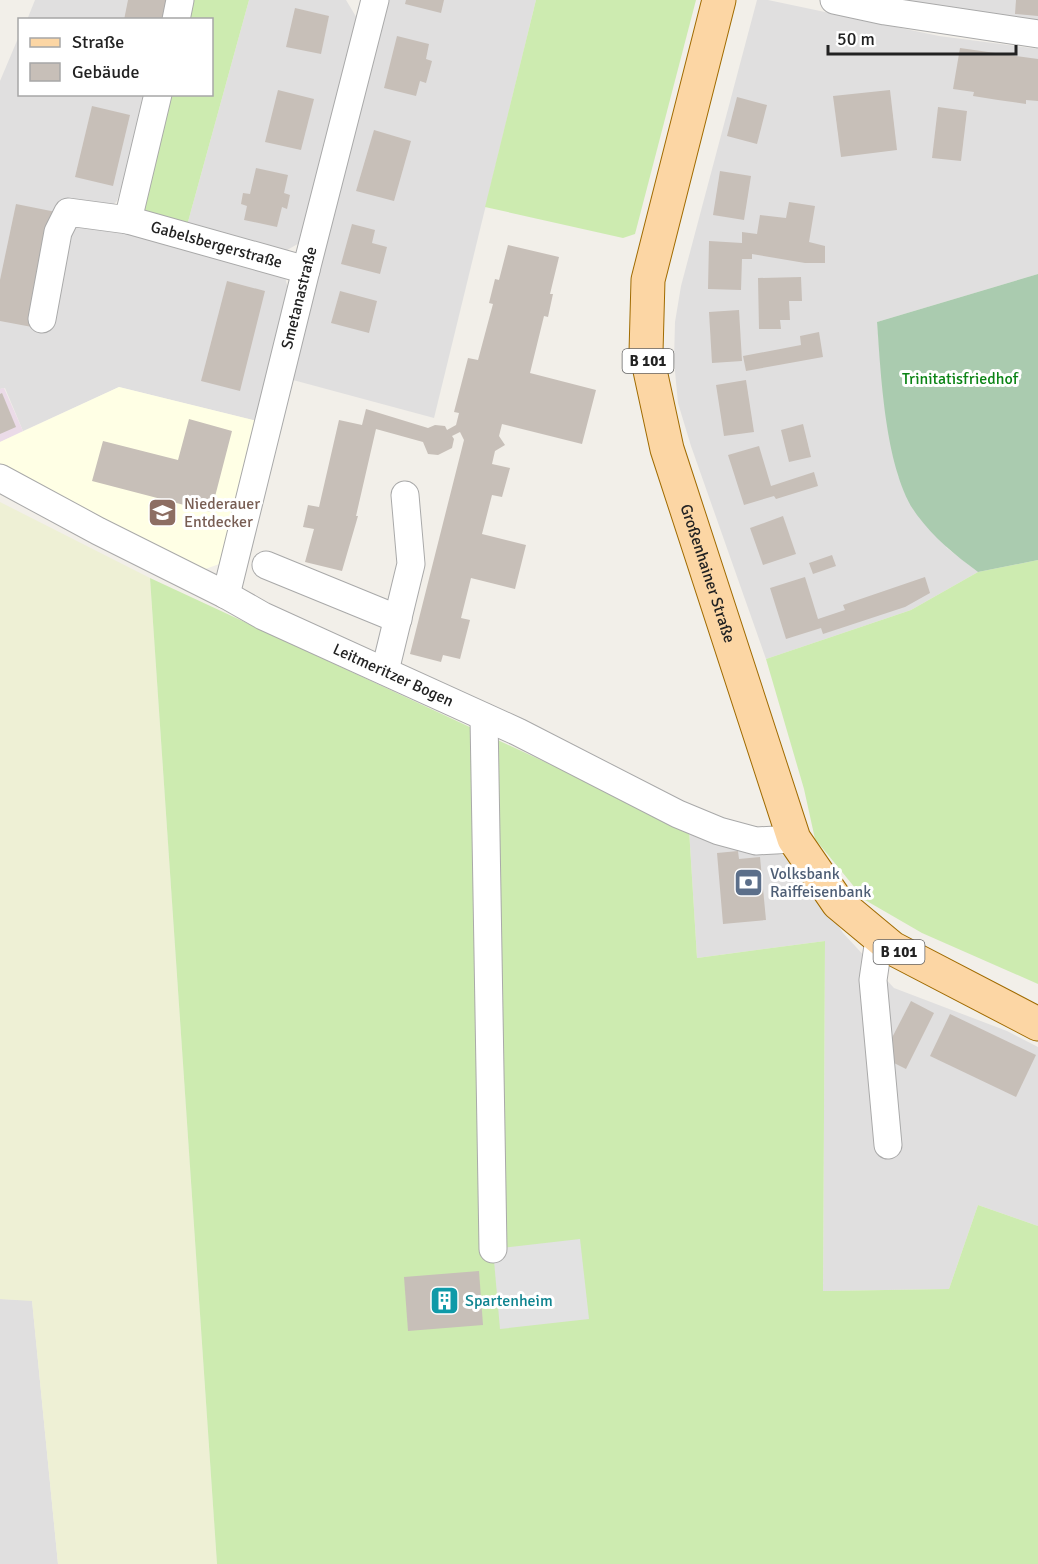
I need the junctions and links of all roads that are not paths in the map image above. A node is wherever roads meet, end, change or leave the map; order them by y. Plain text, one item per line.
1 (180, 0) edge
2 (375, 0) edge
3 (719, 0) edge
4 (834, 0) edge
5 (176, 18) edge
6 (1038, 34) edge
7 (158, 96) edge
8 (128, 220) junction
9 (306, 270) junction
10 (42, 320) dead end
11 (0, 478) edge
12 (405, 495) dead end
13 (266, 565) dead end
14 (226, 595) junction
15 (398, 619) junction
16 (385, 671) junction
17 (484, 717) junction
18 (794, 839) junction
19 (879, 939) junction
20 (1038, 1024) edge
21 (888, 1145) dead end
22 (493, 1249) dead end

1 - 5 street
2 - 9 street, Smetanastraße
3 - 18 main road, Großenhainer Straße / B 101
4 - 6 street
7 - 8 street
8 - 9 street, Gabelsbergerstraße
8 - 10 street, Gabelsbergerstraße
9 - 14 street, Smetanastraße
11 - 14 street, Leitmeritzer Bogen
12 - 15 street
13 - 15 street
14 - 16 street, Leitmeritzer Bogen
15 - 16 street
16 - 17 street, Leitmeritzer Bogen
17 - 18 street, Leitmeritzer Bogen
17 - 22 street
18 - 19 main road, Großenhainer Straße / B 101
19 - 20 main road, Großenhainer Straße / B 101
19 - 21 street

